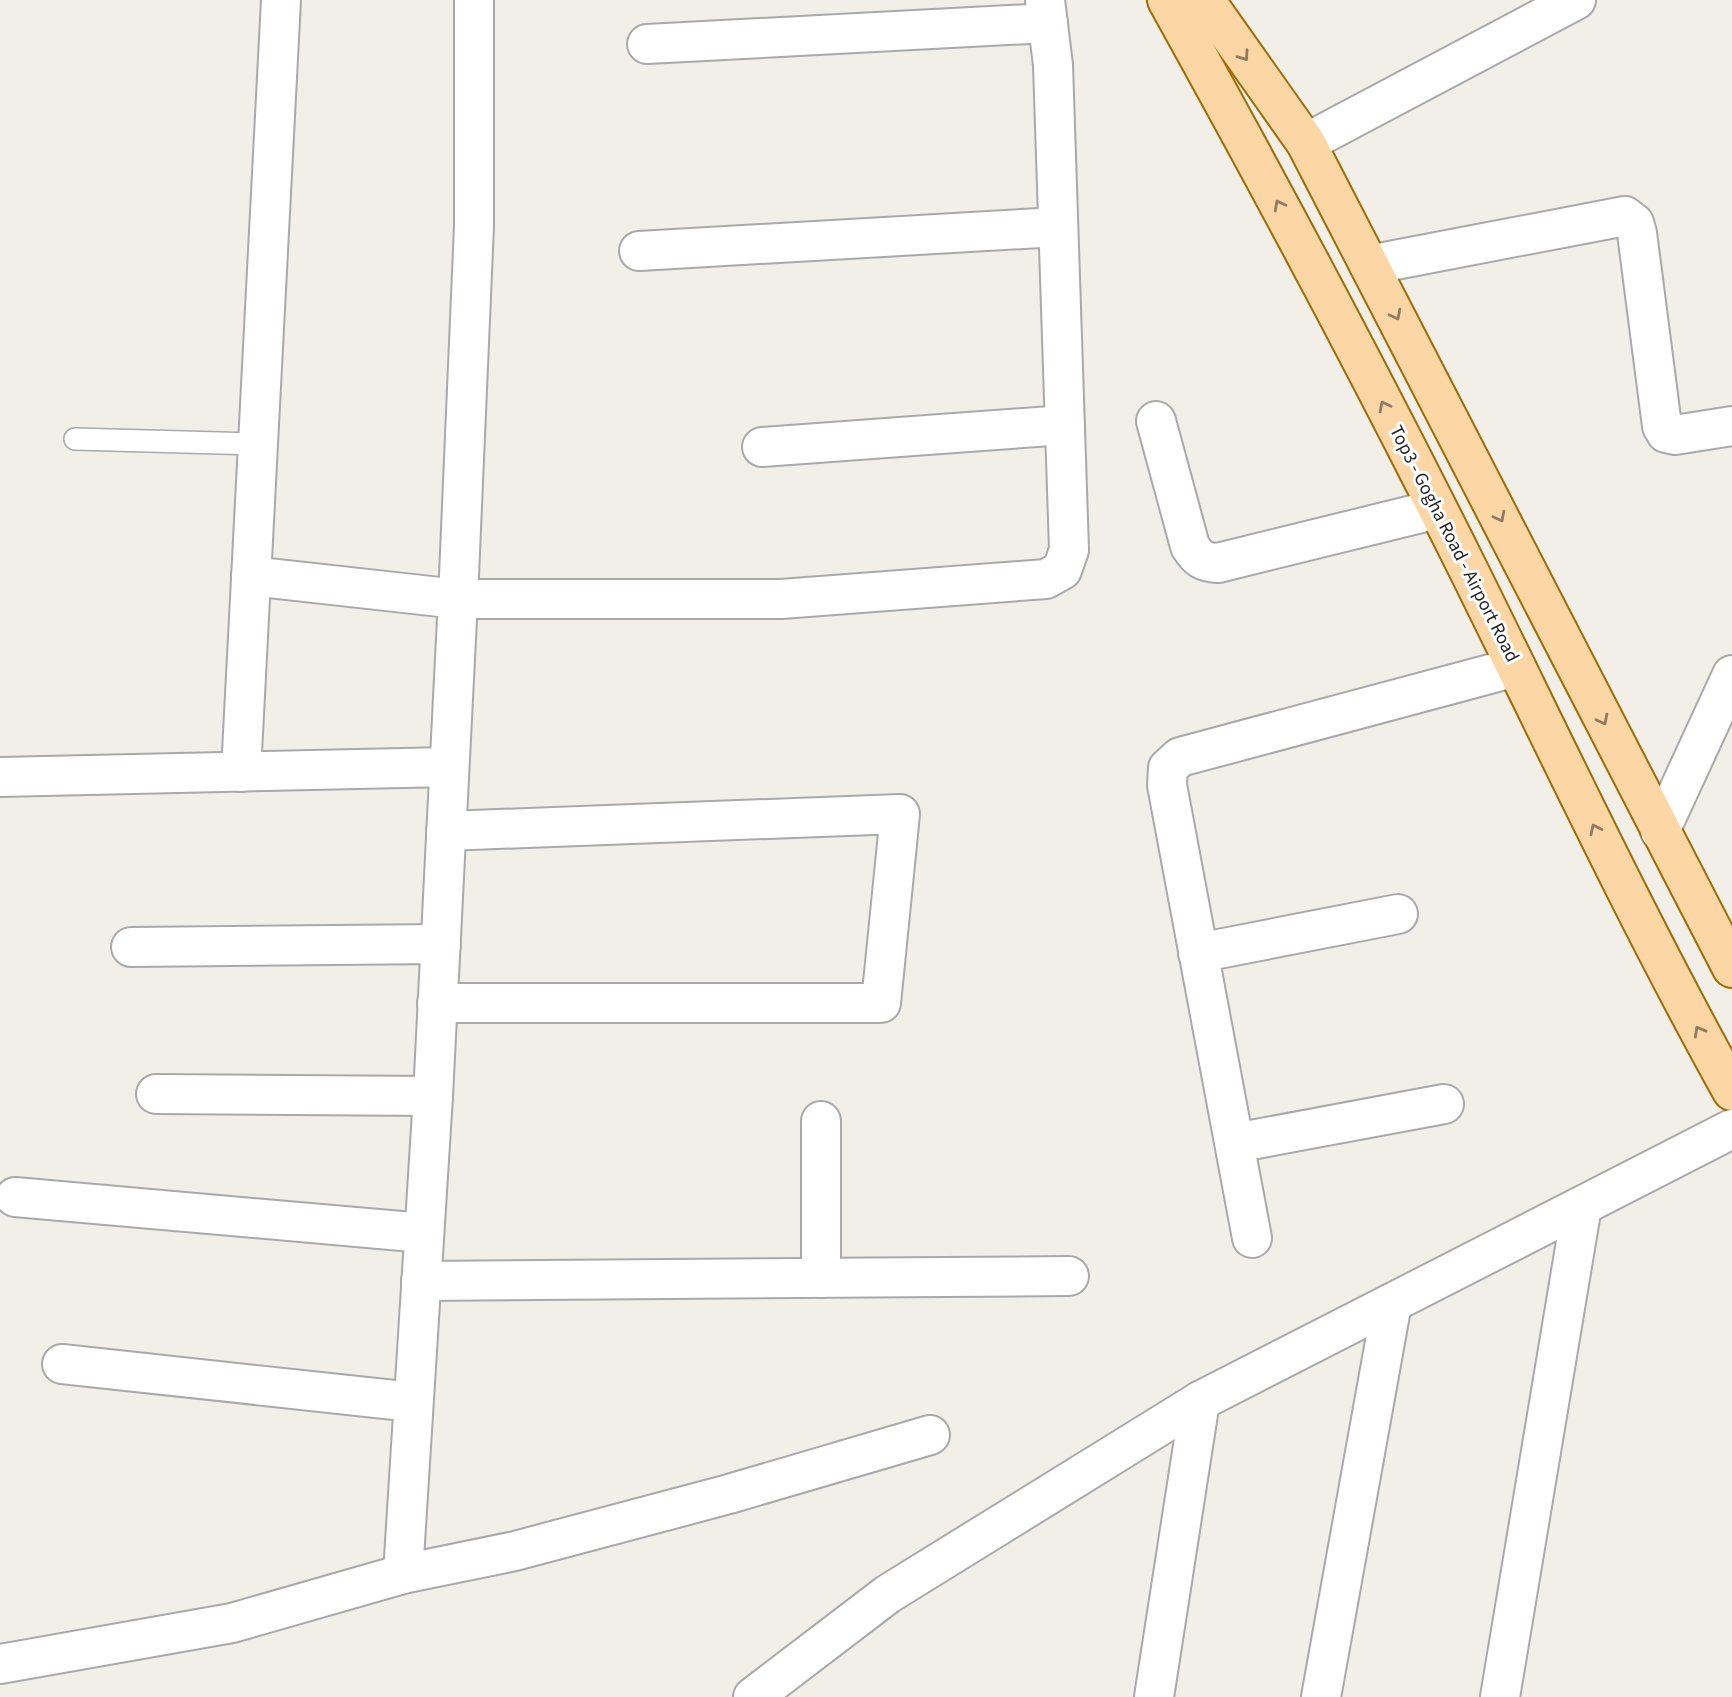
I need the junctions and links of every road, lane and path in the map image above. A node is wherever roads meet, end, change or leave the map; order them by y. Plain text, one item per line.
1 (281, 0) edge
2 (474, 0) edge
3 (1167, 0) edge
4 (1576, 0) edge
5 (1214, 3) edge
6 (1047, 12) edge
7 (648, 44) dead end
8 (1306, 143) junction
9 (1058, 227) junction
10 (639, 251) dead end
11 (1369, 265) junction
12 (1156, 421) dead end
13 (1065, 425) junction
14 (1732, 426) edge
15 (75, 439) dead end
16 (258, 444) junction
17 (762, 447) dead end
18 (1437, 509) junction
19 (251, 576) junction
20 (458, 599) junction
21 (1516, 667) junction
22 (1732, 676) edge
23 (449, 767) junction
24 (241, 772) junction
25 (0, 777) edge
26 (446, 831) junction
27 (1660, 831) junction
28 (1398, 914) dead end
29 (441, 944) junction
30 (131, 947) dead end
31 (1198, 953) junction
32 (1732, 968) edge
33 (437, 1003) junction
34 (1732, 1091) edge
35 (156, 1094) dead end
36 (433, 1096) junction
37 (1444, 1104) dead end
38 (821, 1121) dead end
39 (1732, 1129) edge
40 (1235, 1143) junction
41 (15, 1198) dead end
42 (1582, 1206) junction
43 (424, 1233) junction
44 (1252, 1238) dead end
45 (1069, 1276) dead end
46 (821, 1278) junction
47 (421, 1282) junction
48 (1392, 1303) junction
49 (62, 1364) dead end
50 (1200, 1401) junction
51 (413, 1402) junction
52 (930, 1435) dead end
53 (403, 1574) junction
54 (0, 1664) edge
55 (753, 1697) edge
56 (1154, 1697) edge
57 (1321, 1697) edge
58 (1500, 1697) edge

1 - 16 street
2 - 20 street
18 -> 3 main road, Top3 - Gogha Road - Airport Road
4 - 8 street
5 -> 8 main road
6 - 7 street
6 - 9 street
8 - 11 main road
9 - 10 street
9 - 13 street
11 - 14 street
11 -> 27 main road
12 - 18 street
13 - 17 street
13 - 20 street
15 - 16 lane
16 - 19 street
18 - 21 main road, Top3 - Gogha Road - Airport Road
19 - 20 street
19 - 24 street
20 - 23 street
21 - 31 street
34 -> 21 main road, Top3 - Gogha Road - Airport Road
22 - 27 street
23 - 24 street
23 - 26 street
24 - 25 street
26 - 29 street
26 - 33 street
27 - 32 main road
28 - 31 street
29 - 30 street
29 - 33 street
31 - 40 street
33 - 36 street
35 - 36 street
36 - 43 street
37 - 40 street
38 - 46 street
39 - 42 street
40 - 44 street
41 - 43 street
42 - 48 street
42 - 58 street
43 - 47 street
45 - 46 street
46 - 47 street
47 - 51 street
48 - 50 street
48 - 57 street
49 - 51 street
50 - 55 street
50 - 56 street
51 - 53 street
52 - 53 street
53 - 54 street

